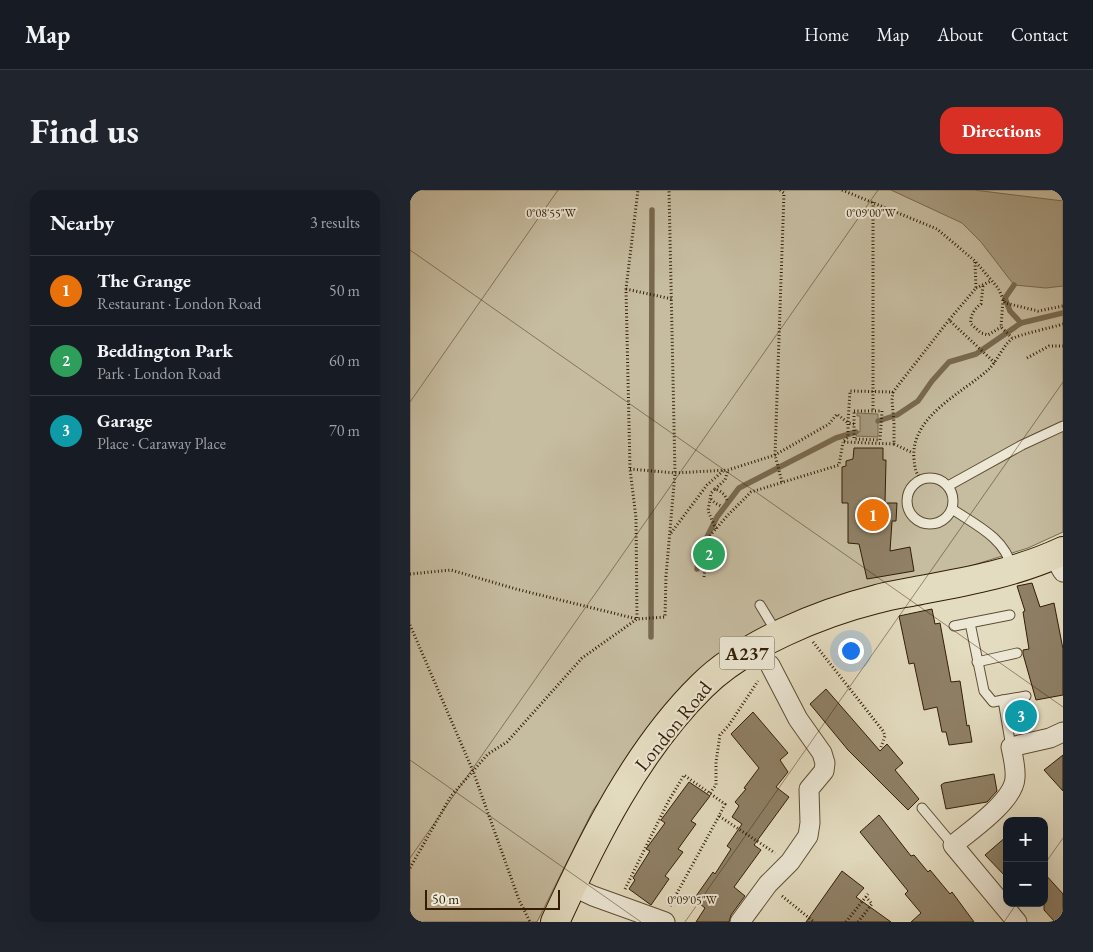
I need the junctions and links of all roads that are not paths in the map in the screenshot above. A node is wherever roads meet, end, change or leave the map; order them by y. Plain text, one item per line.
1 (1063, 426) edge
2 (948, 486) junction
3 (952, 509) junction
4 (1060, 559) edge
5 (1013, 570) junction
6 (760, 605) dead end
7 (1010, 615) dead end
8 (970, 623) junction
9 (954, 626) dead end
10 (779, 636) junction
11 (1017, 653) dead end
12 (977, 662) junction
13 (770, 665) road end
14 (1026, 696) dead end
15 (1003, 700) junction
16 (1063, 732) edge
17 (1011, 748) junction
18 (922, 808) dead end
19 (953, 845) junction
20 (572, 886) junction
21 (666, 916) edge
22 (555, 922) edge
23 (740, 922) edge
24 (1017, 922) edge

1 - 2 lane
2 - 3 lane
2 - 3 lane
3 - 5 lane
4 - 5 main road, London Road / A237
5 - 10 main road, London Road / A237
6 - 10 lane
7 - 8 lane
8 - 9 lane
8 - 12 lane
10 - 20 main road, London Road / A237
11 - 12 lane
12 - 15 lane
13 - 23 street
14 - 15 lane
15 - 17 lane
16 - 17 street
17 - 19 street
18 - 19 lane
19 - 24 street
20 - 21 street
20 - 22 main road, London Road / A237

